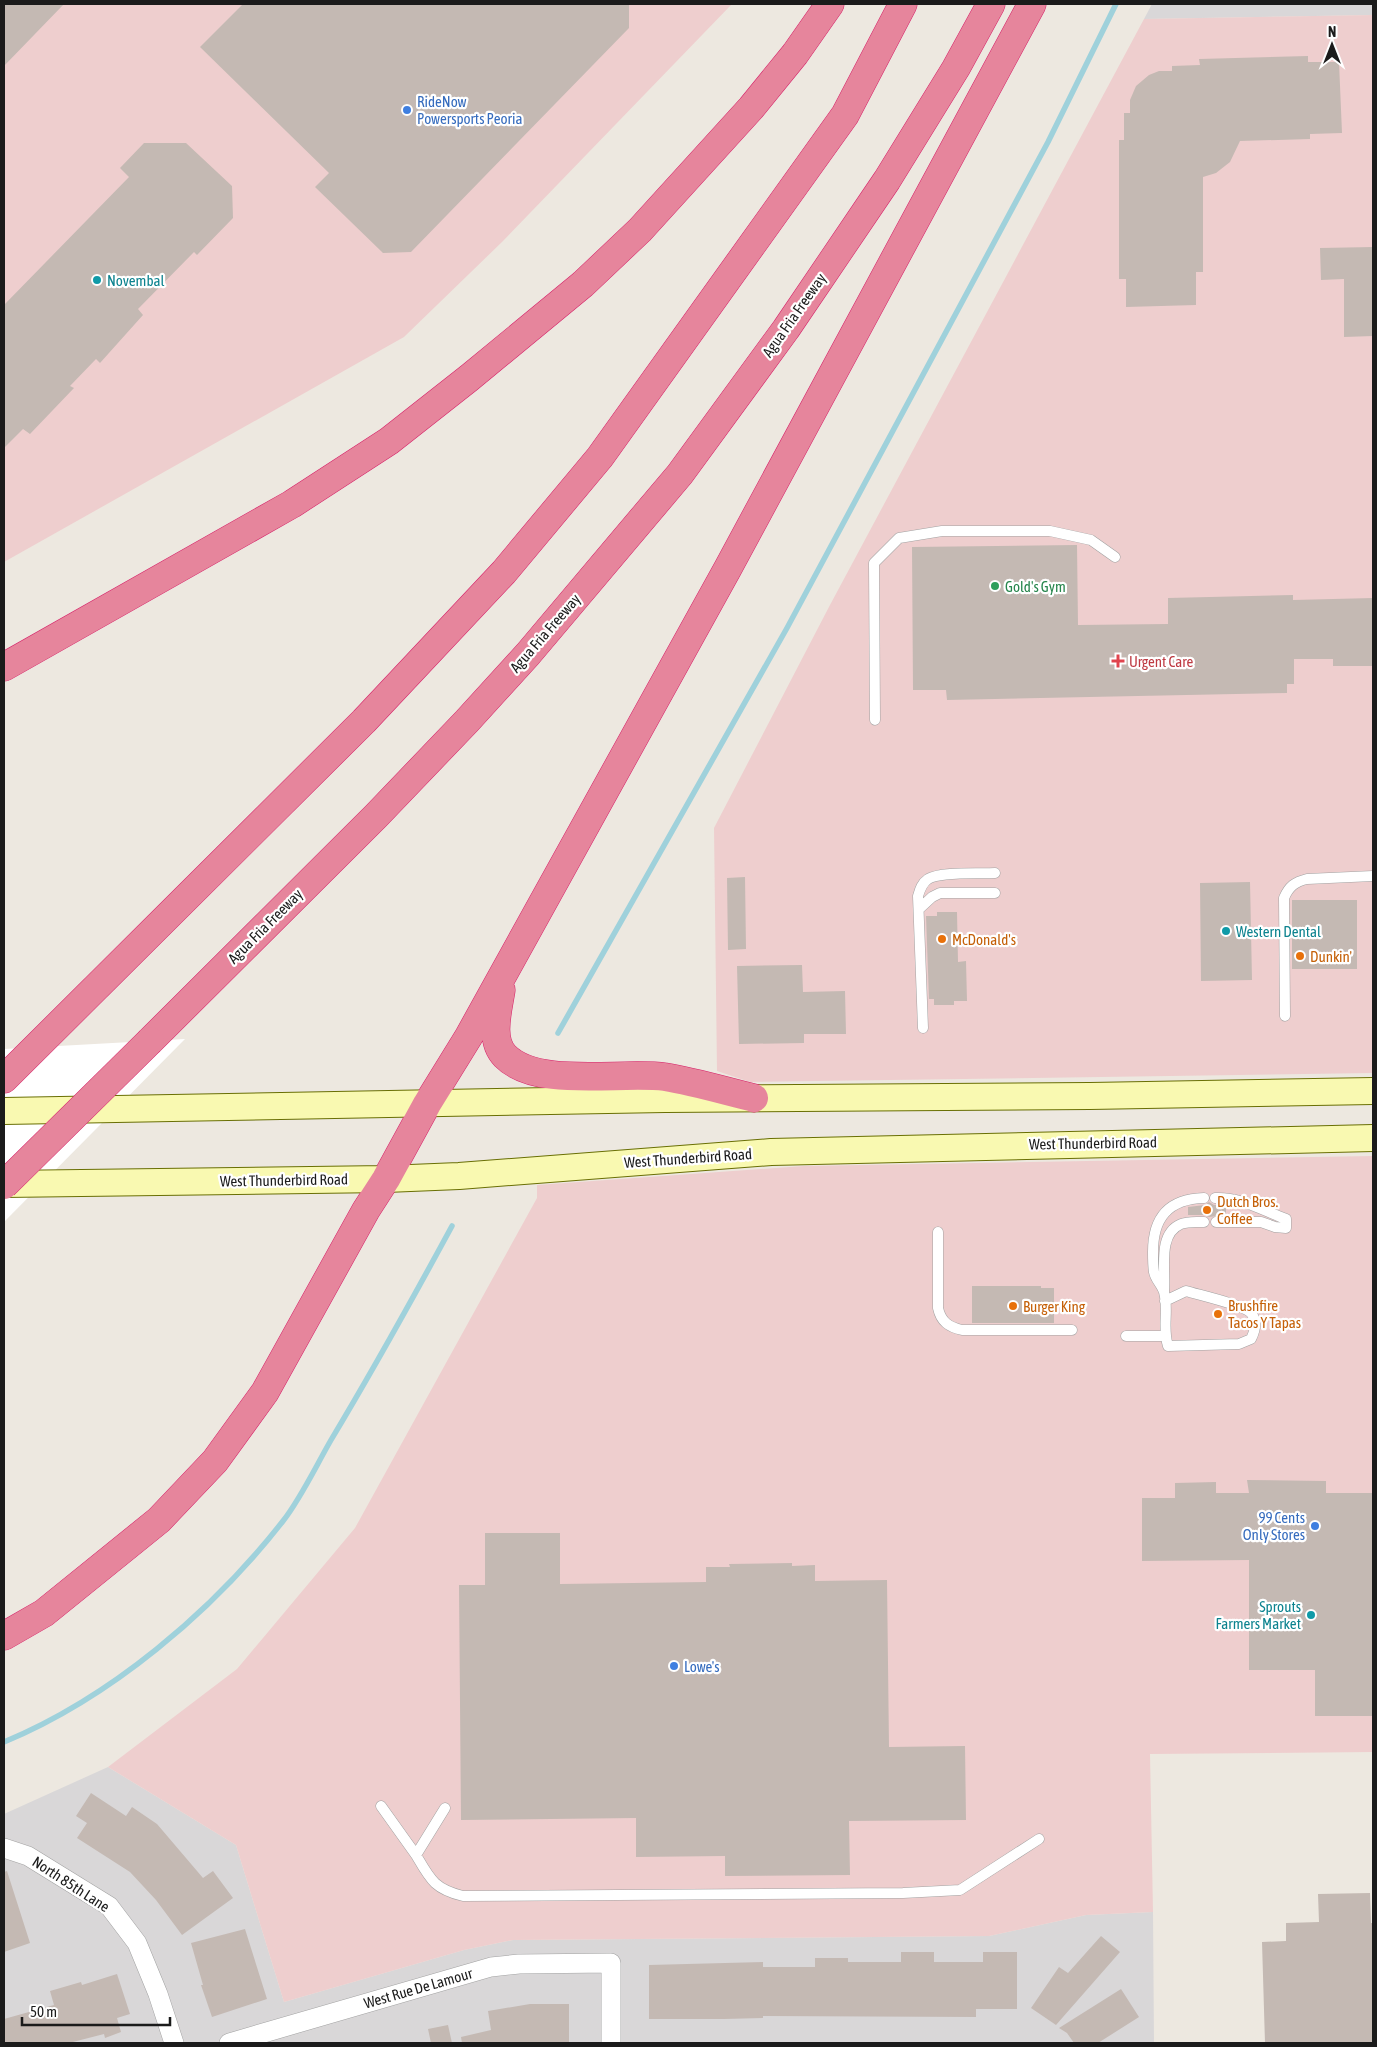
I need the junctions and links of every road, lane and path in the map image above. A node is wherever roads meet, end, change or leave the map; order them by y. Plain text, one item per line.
1 (830, 4) edge
2 (904, 4) edge
3 (991, 4) edge
4 (1032, 4) edge
5 (1115, 557) dead end
6 (4, 668) edge
7 (875, 720) dead end
8 (995, 873) dead end
9 (1373, 876) edge
10 (995, 893) dead end
11 (919, 909) junction
12 (503, 974) junction
13 (1285, 1016) dead end
14 (923, 1028) dead end
15 (4, 1079) edge
16 (1373, 1091) edge
17 (754, 1098) junction
18 (427, 1104) junction
19 (4, 1112) edge
20 (1373, 1138) edge
21 (386, 1179) junction
22 (4, 1184) edge
23 (1204, 1198) dead end
24 (1215, 1198) dead end
25 (1204, 1222) dead end
26 (1216, 1222) dead end
27 (938, 1232) dead end
28 (1164, 1297) junction
29 (1072, 1330) dead end
30 (1126, 1336) dead end
31 (1165, 1336) junction
32 (4, 1636) edge
33 (381, 1806) dead end
34 (445, 1808) dead end
35 (1039, 1839) dead end
36 (4, 1848) edge
37 (416, 1855) junction
38 (174, 2043) edge
39 (229, 2043) edge
40 (611, 2043) edge

1 - 6 highway
2 - 15 highway
3 - 22 highway, Agua Fria Freeway, bridge
4 - 12 highway
5 - 7 lane
8 - 11 lane
9 - 13 lane
10 - 11 lane
11 - 14 lane
12 - 17 highway
12 - 18 highway
16 - 17 main road
17 - 18 main road
18 - 19 main road
18 - 21 highway
20 - 21 main road, West Thunderbird Road
21 - 22 main road, West Thunderbird Road
21 - 32 highway
23 - 28 lane
24 - 26 lane
25 - 28 lane
27 - 29 lane
28 - 31 lane
28 - 31 lane
30 - 31 lane
33 - 37 lane
34 - 37 lane
35 - 37 lane
36 - 38 street, North 85th Lane
39 - 40 street, West Rue De Lamour

